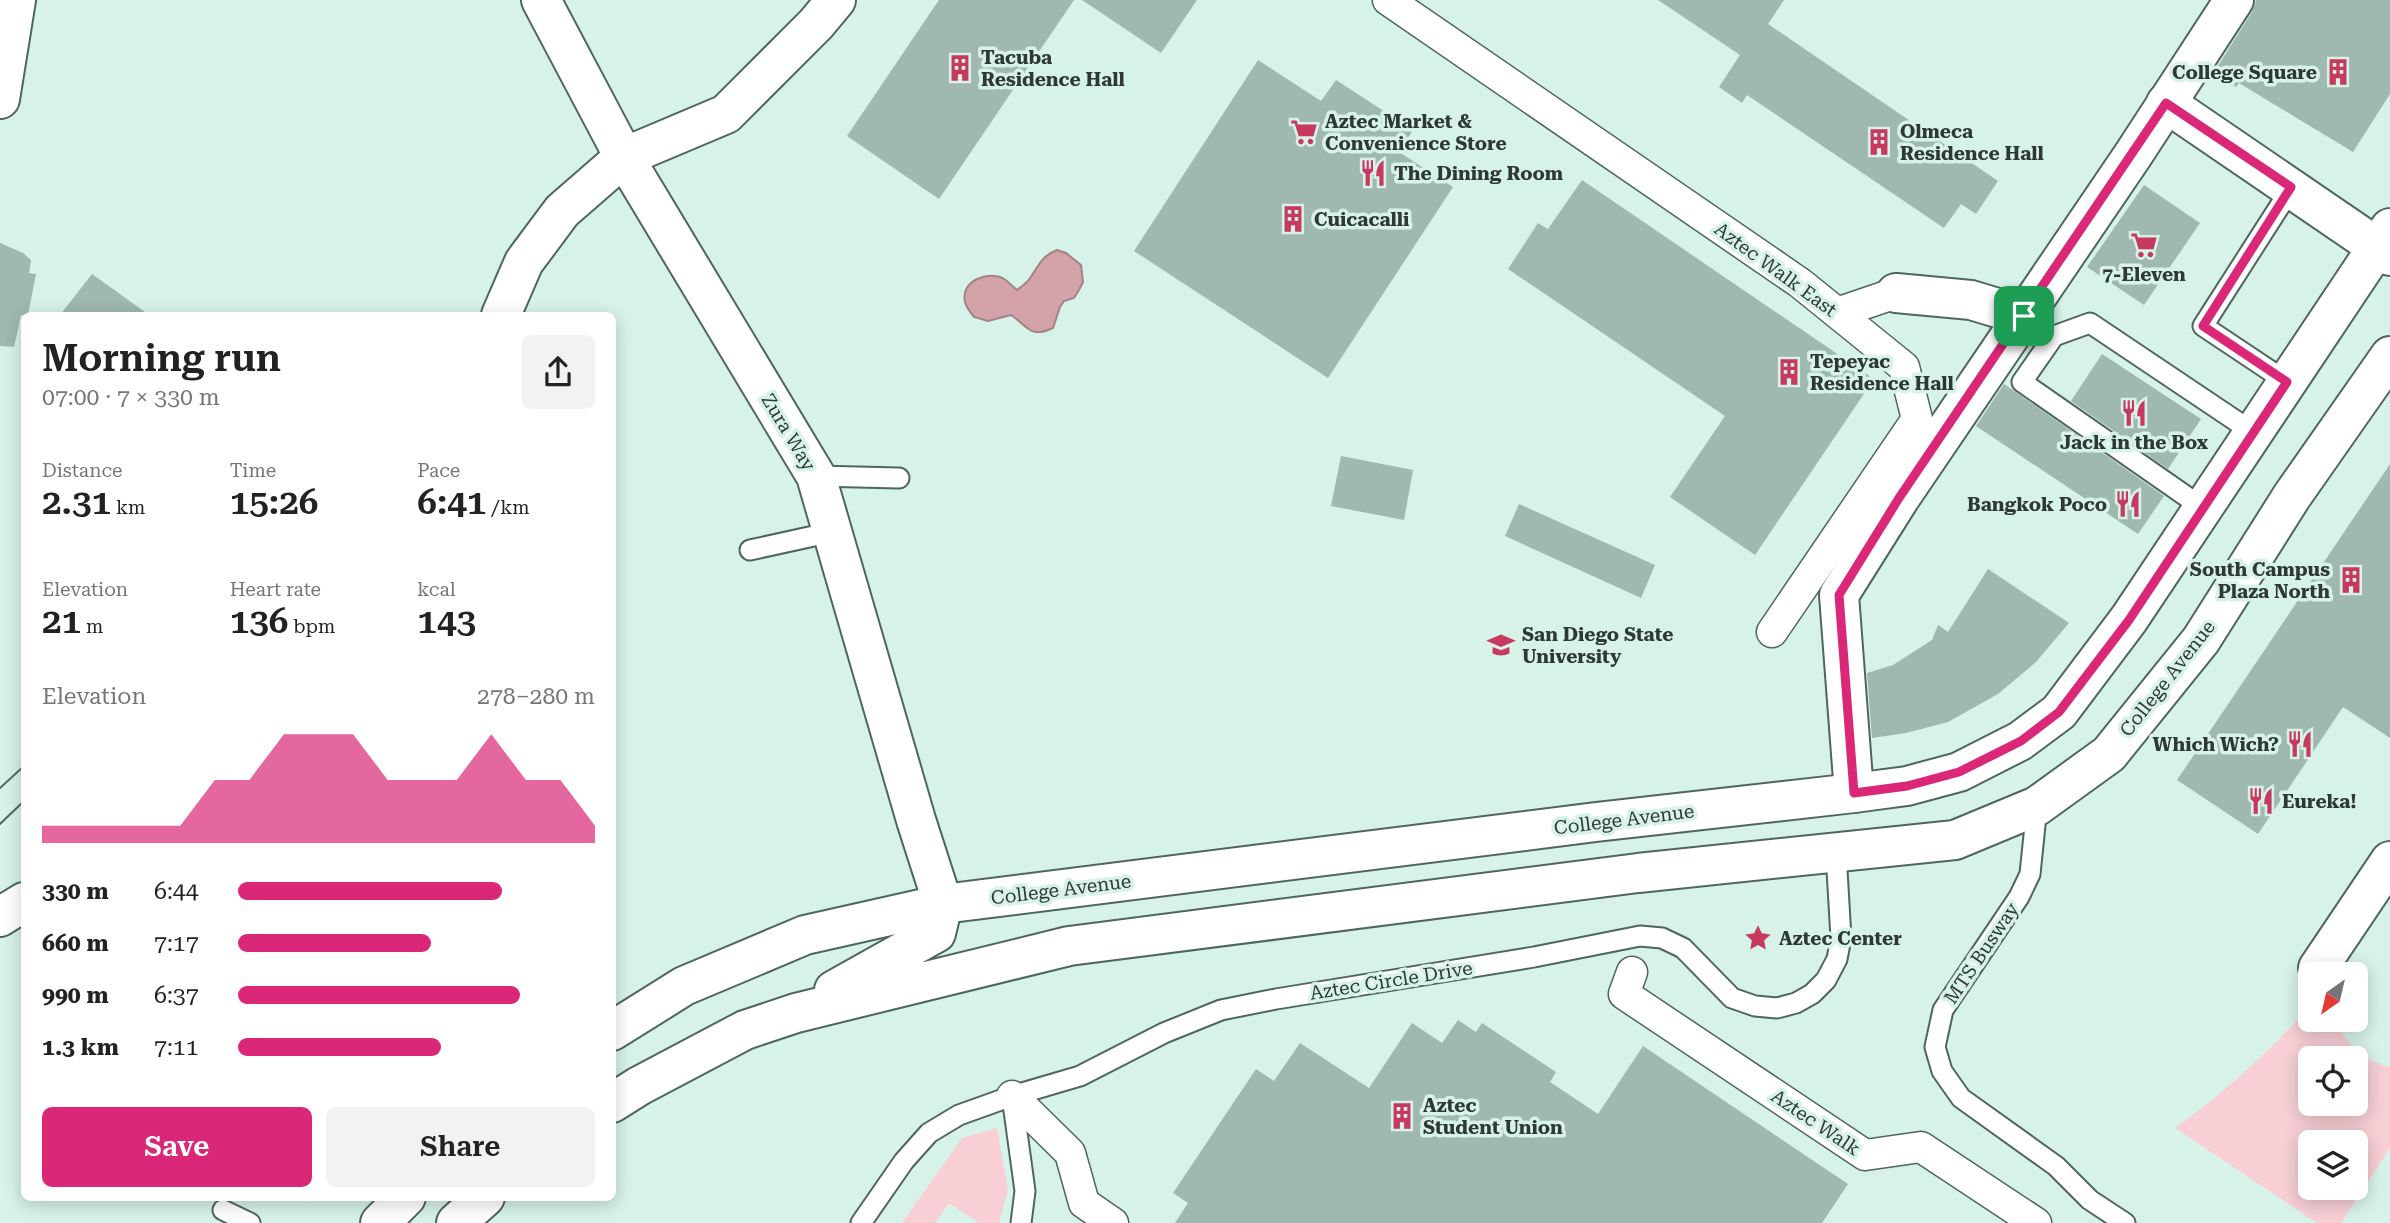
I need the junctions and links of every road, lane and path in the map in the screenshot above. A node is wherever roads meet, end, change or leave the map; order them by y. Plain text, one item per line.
1 (16, 0) edge
2 (541, 0) edge
3 (836, 0) edge
4 (1388, 0) edge
5 (2234, 0) edge
6 (0, 99) edge
7 (2166, 103) junction
8 (624, 158) junction
9 (2291, 187) junction
10 (2386, 243) edge
11 (1896, 293) joint
12 (502, 312) edge
13 (1837, 313) junction
14 (2039, 326) junction
15 (2390, 356) edge
16 (2287, 382) junction
17 (2253, 433) junction
18 (816, 476) junction
19 (899, 478) dead end
20 (2203, 508) junction
21 (832, 532) junction
22 (750, 550) dead end
23 (1772, 632) dead end
24 (1854, 793) junction
25 (2038, 806) junction
26 (1836, 852) junction
27 (2390, 861) edge
28 (21, 904) edge
29 (943, 904) junction
30 (0, 917) edge
31 (2322, 962) edge
32 (1632, 972) dead end
33 (796, 1013) junction
34 (616, 1028) edge
35 (1012, 1096) junction
36 (616, 1100) edge
37 (402, 1201) edge
38 (481, 1201) edge
39 (223, 1210) dead end
40 (250, 1223) edge
41 (380, 1223) edge
42 (456, 1223) edge
43 (861, 1223) edge
44 (1021, 1223) edge
45 (1113, 1223) edge
46 (2036, 1223) edge
47 (2125, 1223) edge

1 - 6 main road
2 - 8 main road, Zura Way
3 - 8 main road
4 - 13 street, Aztec Walk East
5 - 7 main road
7 - 9 main road
7 - 14 main road
8 - 12 main road
8 - 18 main road, Zura Way
9 - 10 main road
9 - 16 lane
10 - 16 main road, College Avenue
11 - 13 street
11 - 14 main road
13 - 23 street, Aztec Walk East
14 - 17 lane
14 - 20 lane
14 - 24 main road
15 - 25 main road, College Avenue
16 - 17 main road, College Avenue
17 - 20 main road, College Avenue
18 - 19 lane
18 - 21 main road, Zura Way
20 - 24 main road, College Avenue
21 - 22 lane
21 - 29 main road, Zura Way
24 - 29 main road, College Avenue
25 - 26 main road, College Avenue
25 - 47 lane, MTS Busway
26 - 33 main road, College Avenue
26 - 35 lane, Aztec Circle Drive
27 - 31 main road
28 - 30 main road
29 - 33 main road
29 - 34 main road, College Avenue
32 - 46 street, Aztec Walk
33 - 36 main road, College Avenue
35 - 43 lane, Aztec Circle Drive
35 - 44 lane
35 - 45 street
37 - 41 main road
38 - 42 main road
39 - 40 lane

